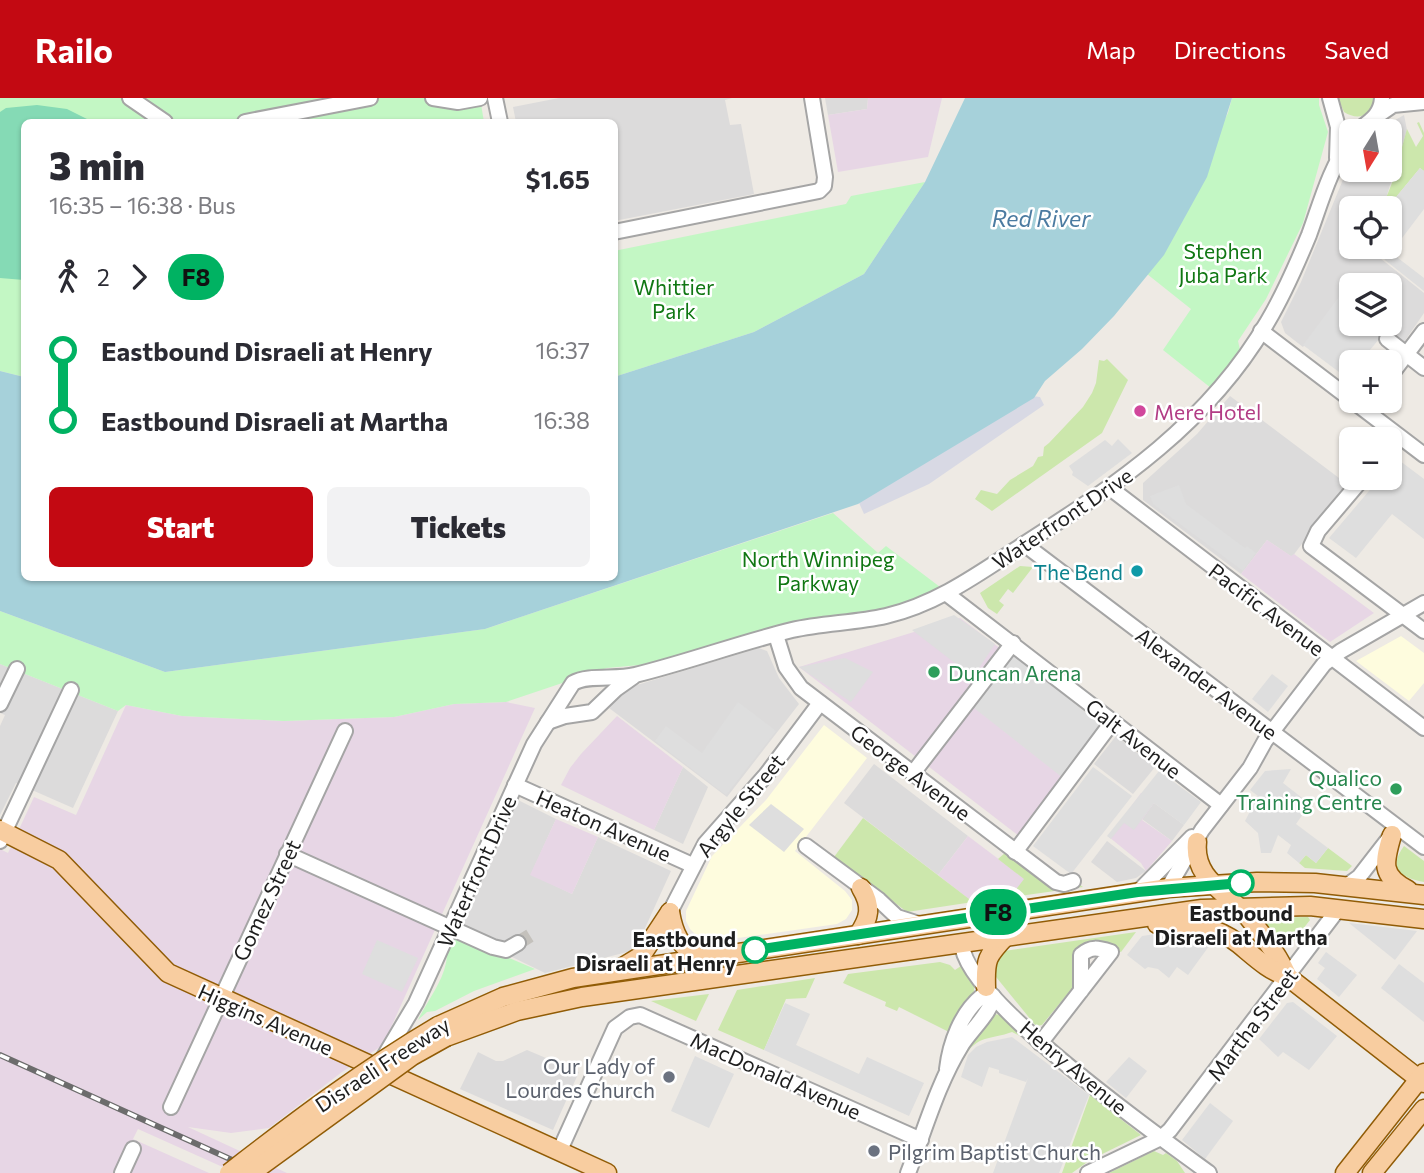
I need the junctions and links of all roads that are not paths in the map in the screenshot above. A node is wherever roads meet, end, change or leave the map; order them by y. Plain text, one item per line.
1 (130, 98) edge
2 (370, 98) edge
3 (433, 98) edge
4 (480, 98) edge
5 (495, 98) edge
6 (812, 98) edge
7 (1382, 98) edge
8 (1424, 102) edge
9 (1332, 105) edge
10 (161, 119) edge
11 (261, 119) edge
12 (499, 119) edge
13 (1373, 119) joint
14 (1339, 156) edge
15 (1337, 159) junction
16 (618, 231) edge
17 (1261, 331) junction
18 (1424, 331) edge
19 (1387, 339) dead end
20 (1406, 354) junction
21 (1402, 360) edge
22 (1424, 368) edge
23 (1339, 386) edge
24 (1372, 413) edge
25 (1383, 427) edge
26 (1402, 445) edge
27 (1424, 455) edge
28 (1110, 488) junction
29 (1353, 490) edge
30 (1024, 544) junction
31 (947, 594) junction
32 (1424, 603) edge
33 (1402, 615) junction
34 (1424, 631) edge
35 (776, 635) junction
36 (1013, 643) junction
37 (1331, 658) junction
38 (16, 669) dead end
39 (634, 676) junction
40 (587, 679) junction
41 (569, 689) junction
42 (71, 690) dead end
43 (820, 703) junction
44 (0, 704) edge
45 (600, 705) junction
46 (582, 713) junction
47 (1113, 721) junction
48 (548, 722) junction
49 (1424, 728) edge
50 (345, 731) dead end
51 (1272, 732) junction
52 (913, 773) junction
53 (515, 785) junction
54 (1221, 805) junction
55 (1395, 832) junction
56 (1, 834) edge
57 (1199, 836) junction
58 (806, 846) dead end
59 (1424, 847) edge
60 (1016, 852) junction
61 (287, 854) junction
62 (692, 865) junction
63 (1073, 881) dead end
64 (1213, 884) junction
65 (1348, 885) junction
66 (861, 888) junction
67 (1168, 888) junction
68 (1138, 892) junction
69 (1421, 895) edge
70 (1063, 903) junction
71 (1239, 907) junction
72 (1339, 908) junction
73 (670, 912) junction
74 (1129, 918) junction
75 (1424, 919) edge
76 (919, 924) junction
77 (1076, 926) junction
78 (451, 928) junction
79 (858, 934) junction
80 (1006, 936) junction
81 (961, 942) junction
82 (517, 943) tunnel mouth
83 (699, 958) junction
84 (617, 970) junction
85 (1288, 977) junction
86 (1081, 991) dead end
87 (989, 992) junction
88 (221, 998) junction
89 (442, 1031) junction
90 (1040, 1043) junction
91 (384, 1072) junction
92 (1422, 1078) edge
93 (171, 1107) dead end
94 (1424, 1109) edge
95 (1161, 1138) junction
96 (921, 1140) junction
97 (133, 1149) dead end
98 (559, 1152) junction
99 (122, 1173) edge
100 (229, 1173) edge
101 (251, 1173) edge
102 (607, 1173) edge
103 (908, 1173) edge
104 (1088, 1173) edge
105 (1209, 1173) edge
106 (1345, 1173) edge
107 (1372, 1173) edge

1 - 10 street
2 - 11 street
3 - 4 street
5 - 12 street
6 - 16 street
7 - 13 street
8 - 13 street
9 - 15 street, Waterfront Drive
14 - 15 street, Waterfront Drive
15 - 17 street, Waterfront Drive
17 - 23 street
17 - 28 street, Waterfront Drive
18 - 20 street
19 - 20 street
20 - 21 street
20 - 22 street
24 - 25 street
26 - 27 street
28 - 30 street, Waterfront Drive
28 - 37 street, Pacific Avenue
29 - 33 street
30 - 31 street, Waterfront Drive
30 - 51 street, Alexander Avenue
31 - 35 street, Waterfront Drive
31 - 36 street, Galt Avenue
32 - 33 street
33 - 34 street
33 - 37 street
35 - 39 street, Waterfront Drive
35 - 43 street, George Avenue
36 - 47 street, Galt Avenue
36 - 52 street
37 - 49 street, Pacific Avenue
37 - 51 street
38 - 44 street
39 - 40 street, Waterfront Drive
39 - 45 street, Waterfront Drive
40 - 41 street, Waterfront Drive
40 - 45 street
41 - 46 street
41 - 48 street, Waterfront Drive
42 - 56 street
43 - 52 street, George Avenue
43 - 62 street, Argyle Street
45 - 46 street, Waterfront Drive
46 - 48 street, Waterfront Drive
47 - 54 street, Galt Avenue
47 - 60 street
48 - 53 street, Waterfront Drive
50 - 61 street, Gomez Street
51 - 54 street
51 - 55 street, Alexander Avenue
52 - 60 street, George Avenue
53 - 62 street, Heaton Avenue
53 - 78 street, Waterfront Drive
54 - 57 street
55 - 59 street, Alexander Avenue
55 - 65 street
55 - 69 main road
56 - 88 main road, Higgins Avenue
57 - 64 main road
57 - 67 street
57 - 68 street
58 - 66 street
60 - 63 street, George Avenue
61 - 78 street
61 - 88 street, Gomez Street
62 - 73 street, Argyle Street
64 - 65 main road, Disraeli Freeway
64 - 67 main road, Disraeli Freeway
64 - 71 main road
65 - 69 main road, Disraeli Freeway
66 - 76 street
66 - 79 main road
67 - 68 main road, Disraeli Freeway
67 - 74 main road
68 - 70 main road, Disraeli Freeway
70 - 76 main road, Disraeli Freeway
70 - 81 main road
71 - 72 main road, Disraeli Freeway
71 - 74 main road, Disraeli Freeway
71 - 85 main road
72 - 75 main road, Disraeli Freeway
72 - 85 street, Martha Street
73 - 83 main road
73 - 84 main road
74 - 77 main road, Disraeli Freeway
76 - 79 main road, Disraeli Freeway
77 - 80 main road, Disraeli Freeway
77 - 85 main road
78 - 82 street
78 - 91 street, Waterfront Drive
79 - 83 main road, Disraeli Freeway
80 - 81 main road, Disraeli Freeway
80 - 87 main road
81 - 87 street, Henry Avenue
81 - 89 main road, Disraeli Freeway
83 - 84 main road, Disraeli Freeway
84 - 89 main road, Disraeli Freeway
85 - 92 main road
85 - 95 street, Martha Street
86 - 90 street
87 - 90 street, Henry Avenue
87 - 96 street
88 - 91 main road, Higgins Avenue
88 - 93 street, Gomez Street
89 - 100 main road, Disraeli Freeway, bridge
89 - 101 main road, Disraeli Freeway, bridge
90 - 95 street, Henry Avenue
91 - 98 main road, Higgins Avenue
92 - 106 main road
94 - 107 main road
95 - 104 street
95 - 105 street, Henry Avenue
96 - 98 street, MacDonald Avenue
96 - 103 street
97 - 99 street
98 - 102 main road, Higgins Avenue

